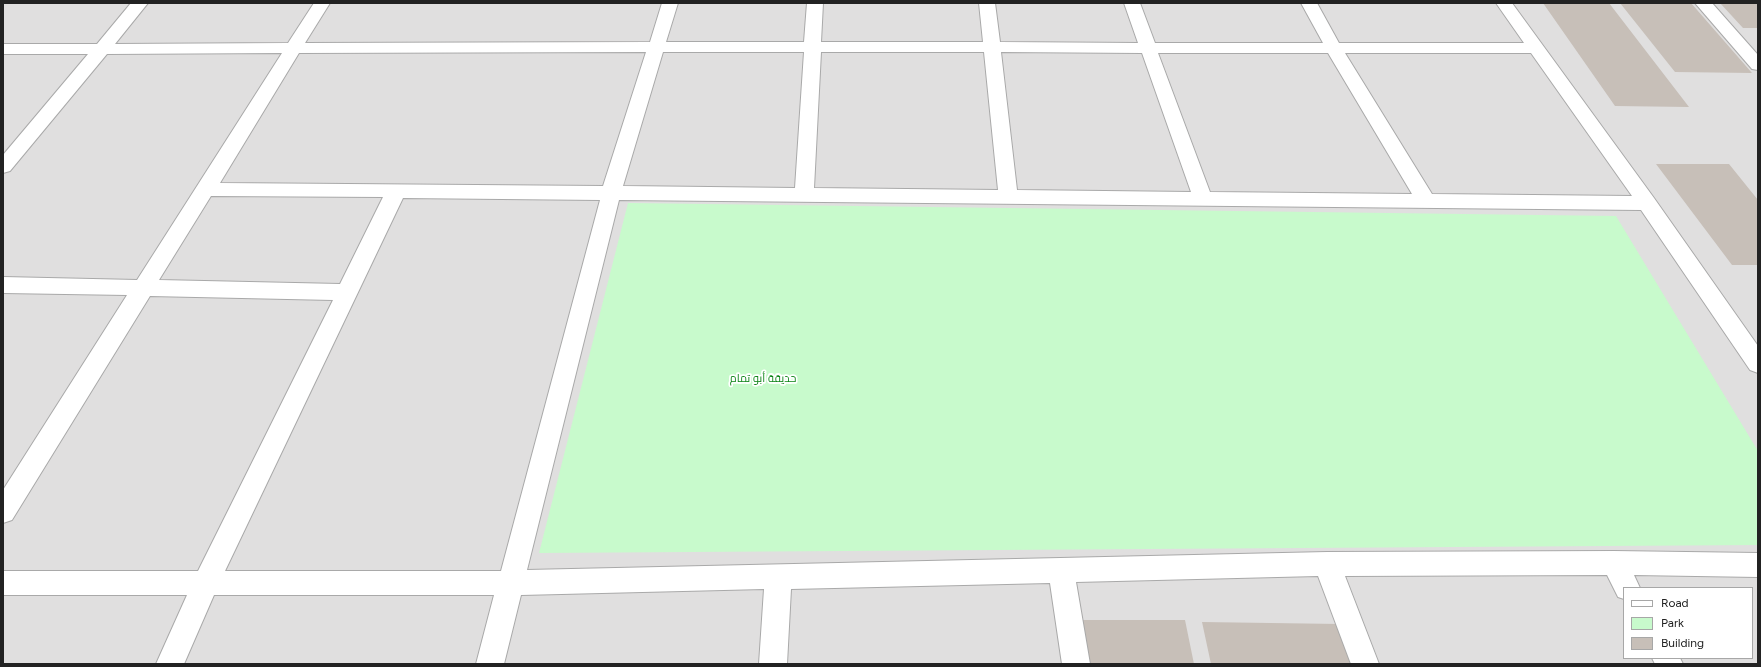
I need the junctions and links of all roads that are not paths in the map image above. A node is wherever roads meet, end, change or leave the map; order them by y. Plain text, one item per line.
1 (140, 3) edge
2 (322, 3) edge
3 (670, 3) edge
4 (816, 3) edge
5 (988, 3) edge
6 (1132, 3) edge
7 (1310, 3) edge
8 (1504, 3) edge
9 (1703, 3) edge
10 (657, 47) junction
11 (813, 47) junction
12 (294, 48) junction
13 (992, 48) junction
14 (1147, 48) junction
15 (1334, 48) junction
16 (1536, 48) junction
17 (3, 49) edge
18 (101, 49) junction
19 (1758, 65) edge
20 (3, 167) edge
21 (205, 189) junction
22 (396, 191) junction
23 (611, 193) junction
24 (804, 195) junction
25 (1008, 197) junction
26 (1203, 199) junction
27 (1426, 201) junction
28 (1647, 204) junction
29 (3, 285) edge
30 (144, 287) junction
31 (347, 292) junction
32 (1758, 364) edge
33 (3, 512) edge
34 (1614, 563) junction
35 (1327, 564) junction
36 (1758, 565) edge
37 (1061, 569) junction
38 (778, 576) junction
39 (3, 583) edge
40 (206, 583) junction
41 (510, 583) junction
42 (1626, 587) edge
43 (170, 664) edge
44 (490, 664) edge
45 (773, 664) edge
46 (1076, 664) edge
47 (1365, 664) edge

1 - 18 street
2 - 12 street
3 - 10 street
4 - 11 street
5 - 13 street
6 - 14 street
7 - 15 street
8 - 16 street
9 - 19 street
10 - 11 street
10 - 12 street
10 - 23 street
11 - 13 street
11 - 24 street
12 - 18 street
12 - 21 street
13 - 14 street
13 - 25 street
14 - 15 street
14 - 26 street
15 - 16 street
15 - 27 street
16 - 28 street
17 - 18 street
18 - 20 street
21 - 22 street
21 - 30 street
22 - 23 street
22 - 31 street
23 - 24 street
23 - 41 street
24 - 25 street
25 - 26 street
26 - 27 street
27 - 28 street
28 - 32 street
29 - 30 street
30 - 31 street
30 - 33 street
31 - 40 street
34 - 35 street
34 - 36 street
34 - 42 street
35 - 37 street
35 - 47 street
37 - 38 street
37 - 46 street
38 - 41 street
38 - 45 street
39 - 40 street
40 - 41 street
40 - 43 street
41 - 44 street

